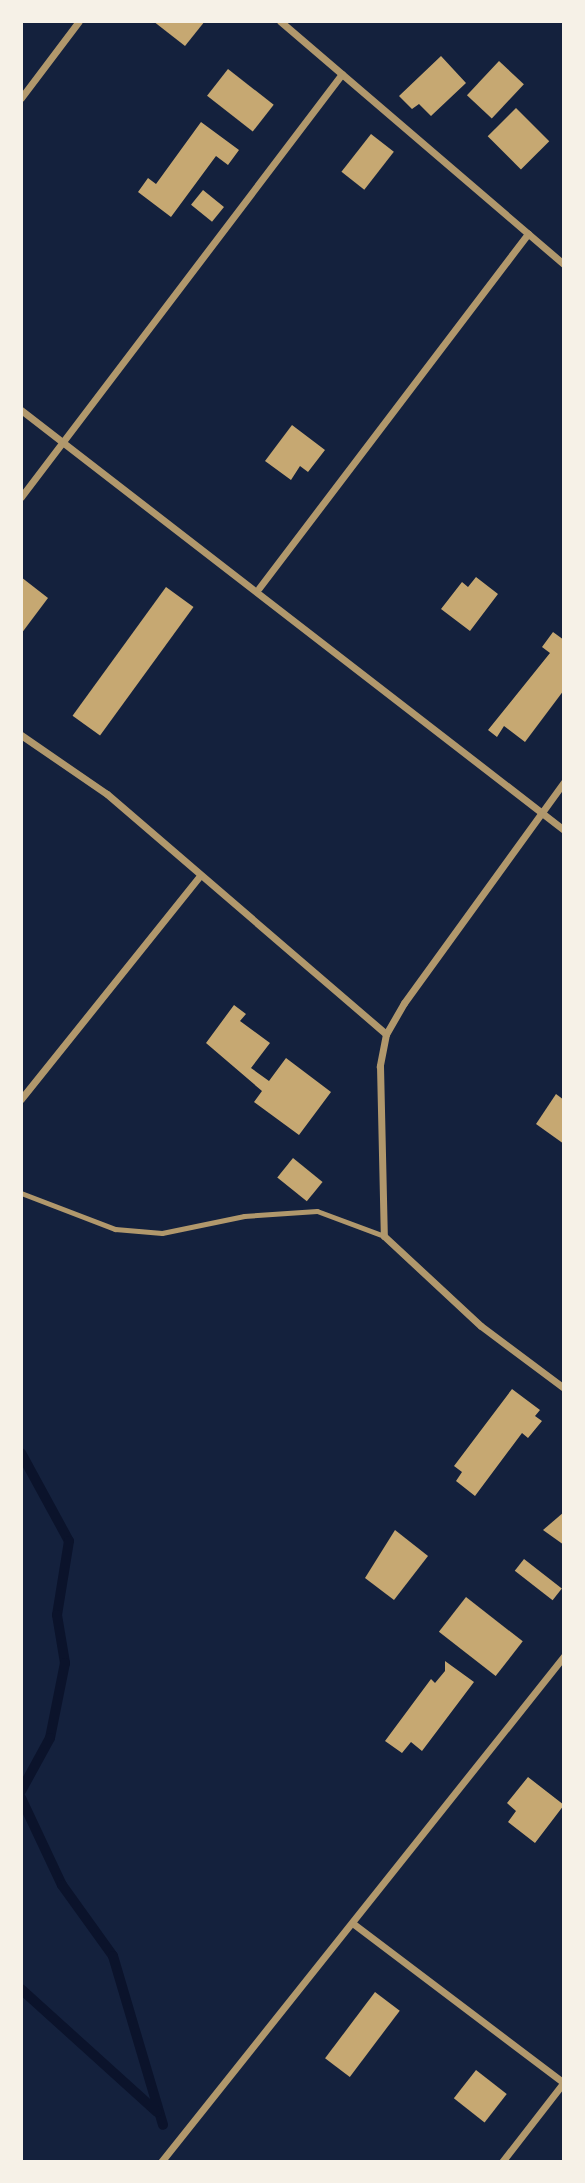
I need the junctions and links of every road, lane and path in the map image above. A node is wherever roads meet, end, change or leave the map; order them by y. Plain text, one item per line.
1 (79, 21) edge
2 (280, 21) edge
3 (342, 74) junction
4 (21, 98) edge
5 (528, 233) junction
6 (564, 264) edge
7 (21, 410) edge
8 (64, 442) junction
9 (21, 497) edge
10 (260, 588) junction
11 (21, 735) edge
12 (564, 782) edge
13 (541, 813) junction
14 (564, 830) edge
15 (199, 877) junction
16 (386, 1034) junction
17 (21, 1099) edge
18 (21, 1193) edge
19 (384, 1236) junction
20 (564, 1388) edge
21 (564, 1656) edge
22 (355, 1925) junction
23 (564, 2082) edge
24 (161, 2162) edge
25 (502, 2162) edge

1 - 4 street
2 - 3 street
3 - 5 street
3 - 8 street
5 - 6 street
5 - 10 street
7 - 8 street
8 - 9 street
8 - 10 street
10 - 13 street
11 - 15 street
12 - 13 street
13 - 14 street
13 - 16 street
15 - 16 street
15 - 17 street
16 - 19 street
18 - 19 lane
19 - 20 street
21 - 22 street
22 - 23 street
22 - 24 street
23 - 25 street

